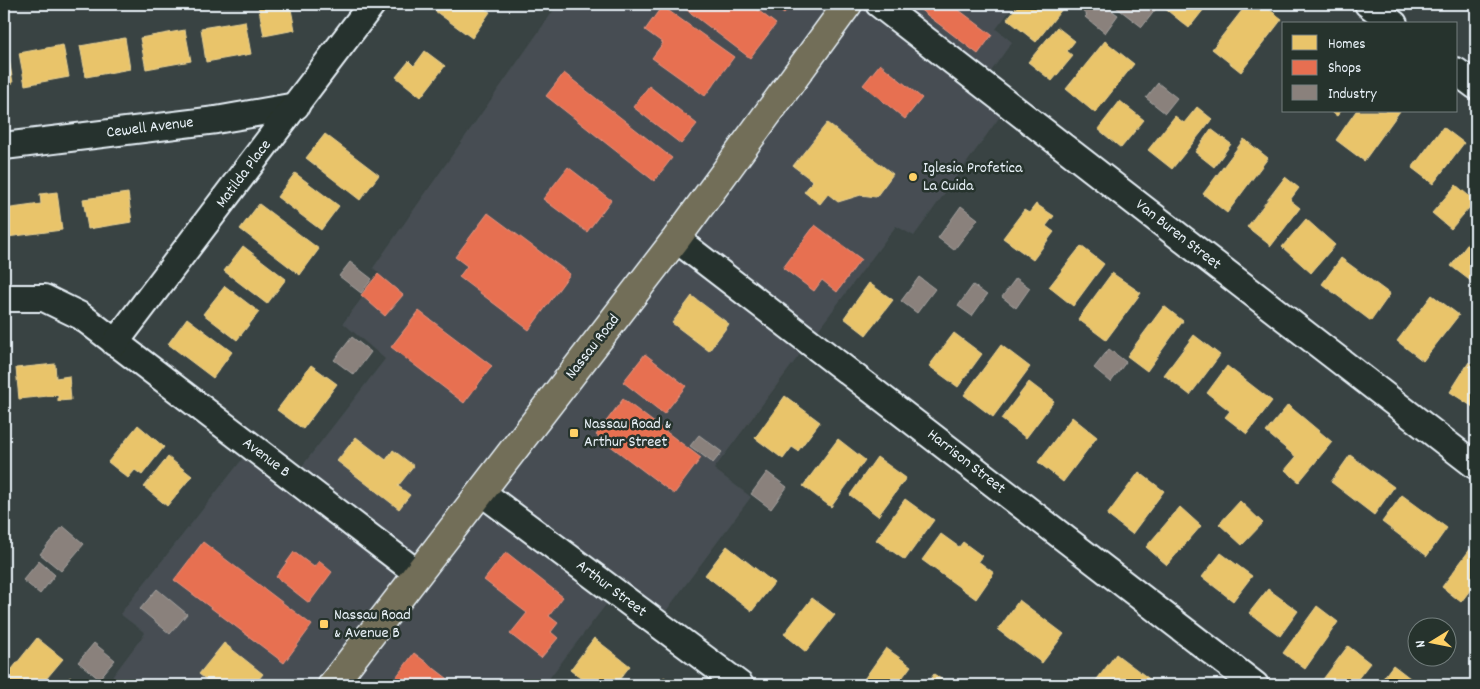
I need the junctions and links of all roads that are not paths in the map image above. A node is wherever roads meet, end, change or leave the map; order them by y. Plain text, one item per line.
1 (372, 4) edge
2 (848, 4) edge
3 (879, 4) edge
4 (1368, 4) edge
5 (1391, 22) edge
6 (1458, 72) edge
7 (1476, 86) edge
8 (296, 106) junction
9 (4, 146) edge
10 (676, 239) junction
11 (4, 298) edge
12 (115, 343) junction
13 (1476, 466) edge
14 (481, 492) junction
15 (417, 573) junction
16 (332, 685) edge
17 (740, 685) edge
18 (1255, 685) edge

1 - 8 street, Matilda Place
2 - 10 main road, Nassau Road
3 - 13 street, Van Buren Street
4 - 5 street
6 - 7 street
8 - 9 street, Cewell Avenue
8 - 12 street, Matilda Place
10 - 14 main road, Nassau Road
10 - 18 street, Harrison Street
11 - 12 street, Avenue B
12 - 15 street, Avenue B
14 - 15 main road, Nassau Road
14 - 17 street, Arthur Street
15 - 16 main road, Nassau Road

